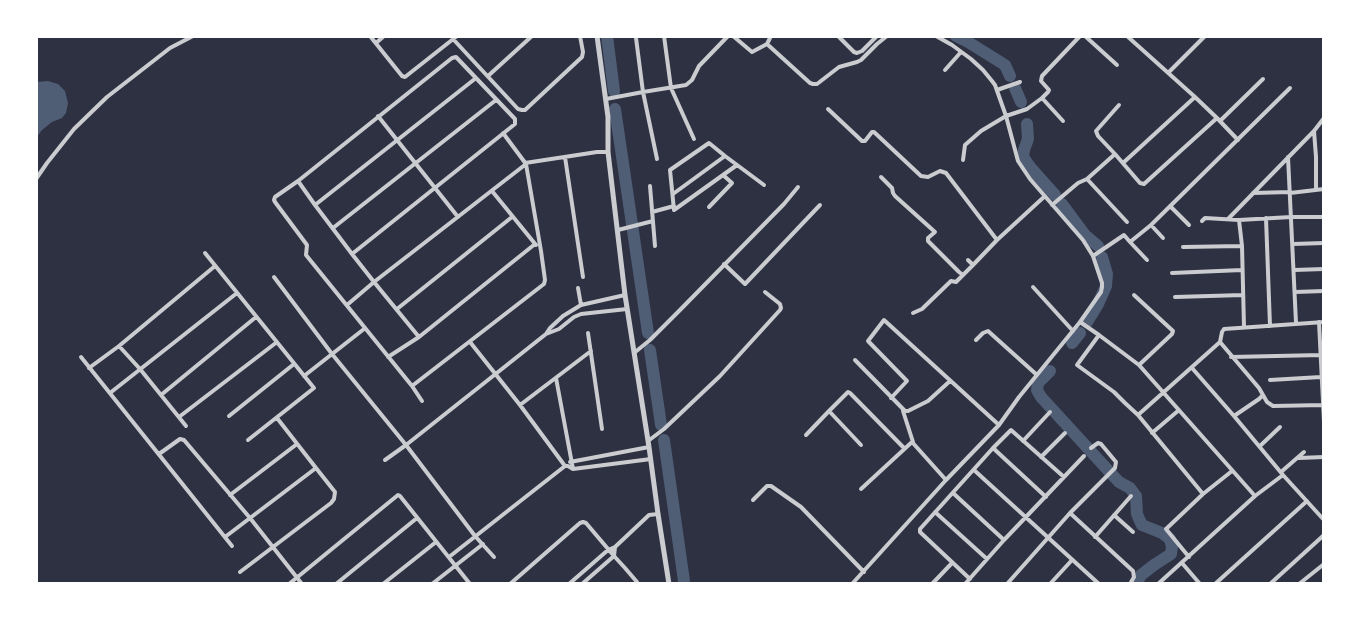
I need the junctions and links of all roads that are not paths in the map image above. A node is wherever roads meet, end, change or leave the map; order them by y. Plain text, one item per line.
1 (193, 36) edge
2 (370, 36) edge
3 (384, 36) edge
4 (532, 36) edge
5 (580, 36) edge
6 (596, 36) edge
7 (636, 36) edge
8 (664, 36) edge
9 (728, 36) edge
10 (733, 36) edge
11 (770, 36) edge
12 (838, 36) edge
13 (878, 36) edge
14 (887, 36) edge
15 (936, 36) edge
16 (1080, 36) edge
17 (1085, 36) edge
18 (1127, 36) edge
19 (1205, 36) edge
20 (455, 38) edge
21 (376, 44) junction
22 (767, 44) junction
23 (961, 52) junction
24 (1117, 65) dead end
25 (945, 70) dead end
26 (1169, 72) junction
27 (488, 76) junction
28 (476, 78) junction
29 (1263, 79) dead end
30 (1020, 82) dead end
31 (670, 88) junction
32 (1290, 88) dead end
33 (997, 90) junction
34 (643, 92) junction
35 (1195, 97) junction
36 (1042, 98) junction
37 (607, 99) junction
38 (496, 100) junction
39 (1119, 105) dead end
40 (828, 109) dead end
41 (378, 116) junction
42 (1006, 116) junction
43 (1324, 118) edge
44 (1219, 119) junction
45 (1063, 121) dead end
46 (1314, 131) junction
47 (503, 134) junction
48 (694, 139) dead end
49 (1238, 140) junction
50 (396, 141) junction
51 (608, 152) junction
52 (1115, 154) junction
53 (725, 156) junction
54 (566, 157) junction
55 (1288, 157) junction
56 (657, 160) dead end
57 (964, 160) dead end
58 (526, 163) junction
59 (1123, 163) junction
60 (415, 164) junction
61 (737, 165) junction
62 (723, 175) junction
63 (881, 177) dead end
64 (36, 179) edge
65 (1088, 179) junction
66 (298, 181) junction
67 (764, 185) dead end
68 (650, 186) dead end
69 (798, 187) dead end
70 (435, 188) junction
71 (1324, 189) edge
72 (1316, 190) junction
73 (492, 191) junction
74 (1253, 193) junction
75 (1290, 193) junction
76 (673, 194) junction
77 (1045, 196) junction
78 (315, 205) junction
79 (820, 205) dead end
80 (1052, 205) junction
81 (674, 206) junction
82 (1170, 206) junction
83 (709, 207) dead end
84 (652, 212) junction
85 (458, 217) junction
86 (512, 217) junction
87 (1291, 217) junction
88 (1324, 217) edge
89 (1266, 218) junction
90 (1228, 219) junction
91 (1239, 220) junction
92 (653, 221) junction
93 (1202, 221) dead end
94 (1127, 222) dead end
95 (1151, 225) junction
96 (1189, 225) dead end
97 (333, 228) junction
98 (618, 230) junction
99 (1163, 238) dead end
100 (997, 240) junction
101 (1130, 242) junction
102 (1324, 243) edge
103 (534, 244) junction
104 (1293, 244) junction
105 (655, 246) dead end
106 (1242, 246) junction
107 (1184, 247) dead end
108 (541, 251) junction
109 (205, 253) dead end
110 (352, 254) junction
111 (1093, 256) junction
112 (968, 260) dead end
113 (1147, 260) dead end
114 (724, 264) junction
115 (973, 265) junction
116 (215, 266) junction
117 (1324, 269) edge
118 (1242, 270) junction
119 (1294, 270) junction
120 (1172, 273) dead end
121 (963, 275) junction
122 (274, 277) dead end
123 (583, 277) dead end
124 (374, 282) junction
125 (1033, 287) dead end
126 (578, 288) dead end
127 (1324, 291) edge
128 (765, 292) dead end
129 (1295, 292) junction
130 (237, 293) junction
131 (625, 295) junction
132 (1134, 295) dead end
133 (1243, 295) junction
134 (1175, 297) dead end
135 (347, 305) junction
136 (581, 305) junction
137 (397, 309) junction
138 (627, 309) junction
139 (913, 313) dead end
140 (256, 317) junction
141 (1080, 322) junction
142 (1321, 322) edge
143 (1296, 323) junction
144 (1270, 326) junction
145 (1244, 327) junction
146 (364, 329) junction
147 (1073, 331) junction
148 (588, 333) dead end
149 (546, 334) junction
150 (1100, 335) junction
151 (419, 336) junction
152 (976, 340) dead end
153 (277, 342) junction
154 (470, 342) junction
155 (1220, 342) junction
156 (119, 346) junction
157 (591, 351) junction
158 (332, 354) junction
159 (634, 354) junction
160 (1321, 356) junction
161 (81, 357) dead end
162 (388, 357) junction
163 (1231, 357) junction
164 (854, 360) dead end
165 (294, 364) junction
166 (1139, 365) junction
167 (89, 368) junction
168 (1192, 368) junction
169 (140, 369) junction
170 (496, 373) junction
171 (1038, 375) junction
172 (304, 376) junction
173 (1321, 377) junction
174 (556, 378) junction
175 (1270, 380) dead end
176 (950, 381) junction
177 (412, 386) junction
178 (110, 392) junction
179 (1164, 392) junction
180 (161, 395) junction
181 (1263, 395) junction
182 (890, 398) junction
183 (422, 401) dead end
184 (520, 404) junction
185 (1323, 405) edge
186 (1179, 410) junction
187 (829, 411) junction
188 (903, 411) junction
189 (1050, 412) dead end
190 (1138, 415) junction
191 (229, 416) dead end
192 (1234, 416) junction
193 (179, 417) junction
194 (277, 418) junction
195 (1324, 422) edge
196 (999, 425) junction
197 (186, 426) dead end
198 (1280, 427) dead end
199 (602, 429) dead end
200 (1065, 433) dead end
201 (1152, 433) junction
202 (806, 435) dead end
203 (248, 440) dead end
204 (1024, 440) junction
205 (913, 442) junction
206 (297, 444) junction
207 (649, 444) junction
208 (406, 445) junction
209 (861, 445) dead end
210 (1260, 446) junction
211 (904, 448) junction
212 (993, 448) junction
213 (1091, 448) dead end
214 (1304, 452) dead end
215 (159, 454) junction
216 (605, 455) junction
217 (1084, 456) dead end
218 (1041, 457) junction
219 (1324, 457) edge
220 (1298, 458) junction
221 (651, 459) junction
222 (385, 460) dead end
223 (571, 461) junction
224 (605, 464) junction
225 (566, 466) junction
226 (316, 468) junction
227 (573, 468) junction
228 (974, 470) junction
229 (1232, 471) junction
230 (1282, 473) junction
231 (1064, 477) junction
232 (946, 480) junction
233 (862, 489) dead end
234 (953, 493) junction
235 (1203, 494) junction
236 (230, 495) junction
237 (1131, 496) dead end
238 (1255, 496) junction
239 (1046, 497) junction
240 (753, 500) dead end
241 (1307, 501) junction
242 (935, 512) junction
243 (658, 514) junction
244 (1070, 514) junction
245 (1114, 515) junction
246 (250, 518) junction
247 (417, 518) junction
248 (1025, 518) junction
249 (1324, 520) edge
250 (1133, 532) dead end
251 (1324, 535) edge
252 (475, 536) junction
253 (1095, 537) junction
254 (225, 538) junction
255 (1048, 538) junction
256 (1004, 540) junction
257 (436, 542) junction
258 (483, 544) junction
259 (232, 546) dead end
260 (615, 547) junction
261 (273, 548) junction
262 (608, 550) junction
263 (494, 556) dead end
264 (614, 556) junction
265 (1189, 556) junction
266 (449, 557) junction
267 (987, 559) junction
268 (1072, 560) junction
269 (952, 562) junction
270 (1182, 563) junction
271 (1324, 564) edge
272 (455, 565) junction
273 (1319, 568) junction
274 (240, 572) dead end
275 (864, 572) junction
276 (1324, 573) edge
277 (297, 578) junction
278 (970, 579) junction
279 (289, 584) edge
280 (302, 584) edge
281 (336, 584) edge
282 (383, 584) edge
283 (432, 584) edge
284 (470, 584) edge
285 (510, 584) edge
286 (569, 584) edge
287 (582, 584) edge
288 (637, 584) edge
289 (669, 584) edge
290 (852, 584) edge
291 (932, 584) edge
292 (965, 584) edge
293 (1007, 584) edge
294 (1051, 584) edge
295 (1099, 584) edge
296 (1130, 584) edge
297 (1158, 584) edge
298 (1200, 584) edge
299 (1215, 584) edge
300 (1270, 584) edge
301 (1299, 584) edge

1 - 64 street
2 - 21 street
3 - 21 street
4 - 27 street
5 - 27 street
6 - 37 street
7 - 34 street
8 - 31 street
9 - 31 street
10 - 22 street
11 - 22 street
12 - 13 street
14 - 22 street
15 - 23 street
16 - 36 street
17 - 24 street
18 - 26 street
19 - 26 street
20 - 21 street
20 - 27 street
23 - 25 street
23 - 33 street
26 - 35 street
28 - 38 street
28 - 41 street
28 - 50 street
29 - 44 street
30 - 33 street
31 - 34 street
31 - 48 street
32 - 49 street
33 - 42 street
34 - 37 street
34 - 56 street
35 - 44 street
35 - 59 street
36 - 42 street
36 - 45 street
37 - 51 street
38 - 47 street
38 - 60 street
39 - 52 street
40 - 100 street
41 - 50 street
41 - 66 street
42 - 57 street
42 - 77 street
43 - 46 street
44 - 49 street
44 - 59 street
46 - 55 street
46 - 72 street
47 - 58 street
47 - 70 street
49 - 82 street
50 - 60 street
50 - 78 street
51 - 54 street
51 - 98 street
52 - 59 street
52 - 65 street
53 - 61 street
53 - 76 street
53 - 76 street
54 - 58 street
54 - 123 street
55 - 74 street
55 - 75 street
58 - 73 street
58 - 108 street
60 - 70 street
60 - 97 street
61 - 62 street
61 - 67 street
62 - 81 street
62 - 83 street
63 - 121 street
65 - 80 street
65 - 94 street
66 - 78 street
66 - 135 street
68 - 84 street
69 - 114 street
70 - 85 street
70 - 110 street
71 - 72 street
72 - 75 street
73 - 85 street
73 - 86 street
74 - 75 street
74 - 90 street
75 - 87 street
76 - 81 street
77 - 80 street
77 - 100 street
78 - 97 street
79 - 114 street
80 - 111 street
81 - 84 street
82 - 95 street
82 - 96 street
84 - 92 street
85 - 124 street
86 - 103 street
86 - 137 street
87 - 88 street
87 - 89 street
87 - 104 street
89 - 91 street
89 - 144 street
90 - 91 street
90 - 93 street
91 - 106 street
92 - 98 street
92 - 105 street
95 - 99 street
95 - 101 street
97 - 110 street
98 - 131 street
100 - 115 street
101 - 111 street
101 - 113 street
102 - 104 street
103 - 108 street
103 - 151 street
104 - 119 street
106 - 107 street
106 - 118 street
108 - 154 street
109 - 116 street
110 - 124 street
111 - 141 street
112 - 115 street
114 - 159 street
115 - 121 street
116 - 130 street
116 - 156 street
117 - 119 street
118 - 120 street
118 - 133 street
119 - 129 street
121 - 139 street
122 - 158 street
124 - 135 street
124 - 137 street
125 - 147 street
126 - 136 street
127 - 129 street
128 - 207 street
129 - 143 street
130 - 140 street
130 - 169 street
131 - 136 street
131 - 138 street
132 - 166 street
133 - 134 street
133 - 145 street
135 - 146 street
136 - 149 street
137 - 151 street
138 - 149 street
138 - 159 street
140 - 153 street
140 - 180 street
141 - 147 street
141 - 150 street
142 - 143 street
142 - 160 street
143 - 144 street
144 - 145 street
145 - 155 street
146 - 158 street
146 - 162 street
147 - 171 street
148 - 157 street
149 - 170 street
150 - 166 street
150 - 190 street
151 - 162 street
152 - 171 street
153 - 165 street
153 - 193 street
154 - 170 street
154 - 177 street
155 - 163 street
155 - 168 street
156 - 167 street
156 - 169 street
157 - 174 street
157 - 199 street
158 - 172 street
158 - 208 street
159 - 207 street
160 - 163 street
160 - 173 street
161 - 167 street
162 - 177 street
163 - 181 street
164 - 182 street
165 - 172 street
165 - 191 street
166 - 179 street
167 - 178 street
168 - 179 street
168 - 192 street
169 - 178 street
169 - 180 street
170 - 184 street
170 - 208 street
171 - 196 street
172 - 194 street
173 - 175 street
173 - 185 street
174 - 184 street
174 - 223 street
176 - 182 street
176 - 188 street
176 - 196 street
177 - 183 street
178 - 215 street
179 - 186 street
179 - 190 street
180 - 193 street
181 - 185 street
181 - 192 street
182 - 188 street
184 - 225 street
185 - 195 street
186 - 201 street
186 - 229 street
187 - 202 street
187 - 209 street
187 - 211 street
188 - 205 street
189 - 204 street
190 - 201 street
192 - 210 street
193 - 197 street
194 - 203 street
194 - 206 street
196 - 232 street
198 - 210 street
200 - 218 street
201 - 235 street
204 - 212 street
204 - 218 street
205 - 211 street
205 - 232 street
206 - 226 street
206 - 236 street
207 - 216 street
207 - 221 street
208 - 222 street
208 - 252 street
210 - 230 street
211 - 233 street
212 - 228 street
212 - 239 street
213 - 244 street
214 - 220 street
215 - 236 street
215 - 254 street
216 - 223 street
216 - 224 street
217 - 231 street
218 - 231 street
219 - 220 street
220 - 230 street
221 - 224 street
221 - 243 street
223 - 225 street
223 - 227 street
224 - 227 street
225 - 227 street
225 - 252 street
226 - 246 street
226 - 261 street
228 - 234 street
228 - 248 street
229 - 235 street
229 - 238 street
230 - 238 street
230 - 241 street
231 - 239 street
232 - 275 street
234 - 242 street
234 - 256 street
235 - 265 street
236 - 246 street
237 - 245 street
238 - 265 street
239 - 248 street
240 - 275 street
241 - 249 street
241 - 299 street
242 - 267 street
242 - 269 street
243 - 260 street
243 - 289 street
244 - 253 street
244 - 255 street
245 - 250 street
245 - 253 street
246 - 254 street
246 - 261 street
247 - 257 street
247 - 277 street
247 - 281 street
248 - 255 street
248 - 256 street
251 - 300 street
252 - 258 street
252 - 266 street
253 - 296 street
254 - 259 street
255 - 268 street
255 - 293 street
256 - 267 street
257 - 266 street
257 - 282 street
258 - 263 street
258 - 272 street
260 - 262 street
260 - 264 street
261 - 274 street
261 - 277 street
262 - 264 street
262 - 285 street
262 - 286 street
264 - 287 street
264 - 288 street
265 - 270 street
266 - 272 street
267 - 278 street
268 - 294 street
268 - 295 street
269 - 278 street
269 - 291 street
270 - 297 street
270 - 298 street
271 - 273 street
272 - 283 street
272 - 284 street
273 - 276 street
273 - 301 street
275 - 290 street
277 - 279 street
277 - 280 street
278 - 292 street

